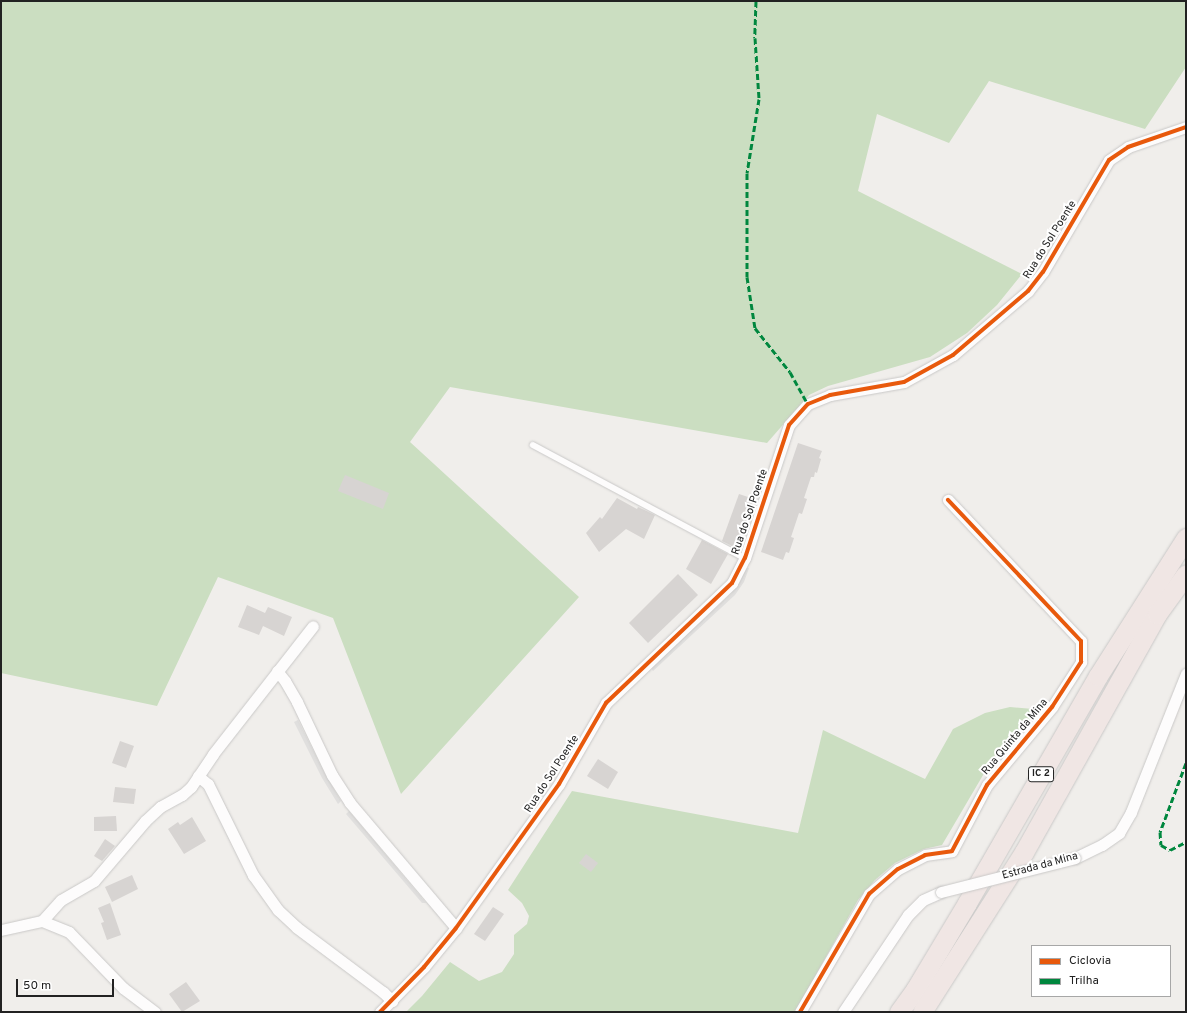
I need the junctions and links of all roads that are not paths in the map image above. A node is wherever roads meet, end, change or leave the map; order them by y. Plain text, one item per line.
1 (1186, 127) edge
2 (533, 445) dead end
3 (948, 500) dead end
4 (1186, 538) edge
5 (744, 558) junction
6 (1186, 574) edge
7 (313, 626) dead end
8 (277, 671) junction
9 (1186, 674) edge
10 (198, 776) junction
11 (42, 921) junction
12 (456, 928) junction
13 (1, 930) edge
14 (392, 1001) junction
15 (155, 1012) edge
16 (380, 1012) edge
17 (800, 1012) edge
18 (843, 1012) edge
19 (899, 1012) edge
20 (922, 1012) edge

1 - 5 street, Rua do Sol Poente
2 - 5 lane
3 - 17 street, Rua Quinta da Mina
4 - 19 highway, IC 2
5 - 12 street, Rua do Sol Poente
6 - 20 highway, IC 2
7 - 8 street
8 - 10 street
8 - 12 street
9 - 18 street, Estrada da Mina, bridge
10 - 11 street
10 - 14 street
11 - 13 street
11 - 15 street
12 - 14 street, Rua do Sol Poente
14 - 16 street, Rua do Sol Poente

